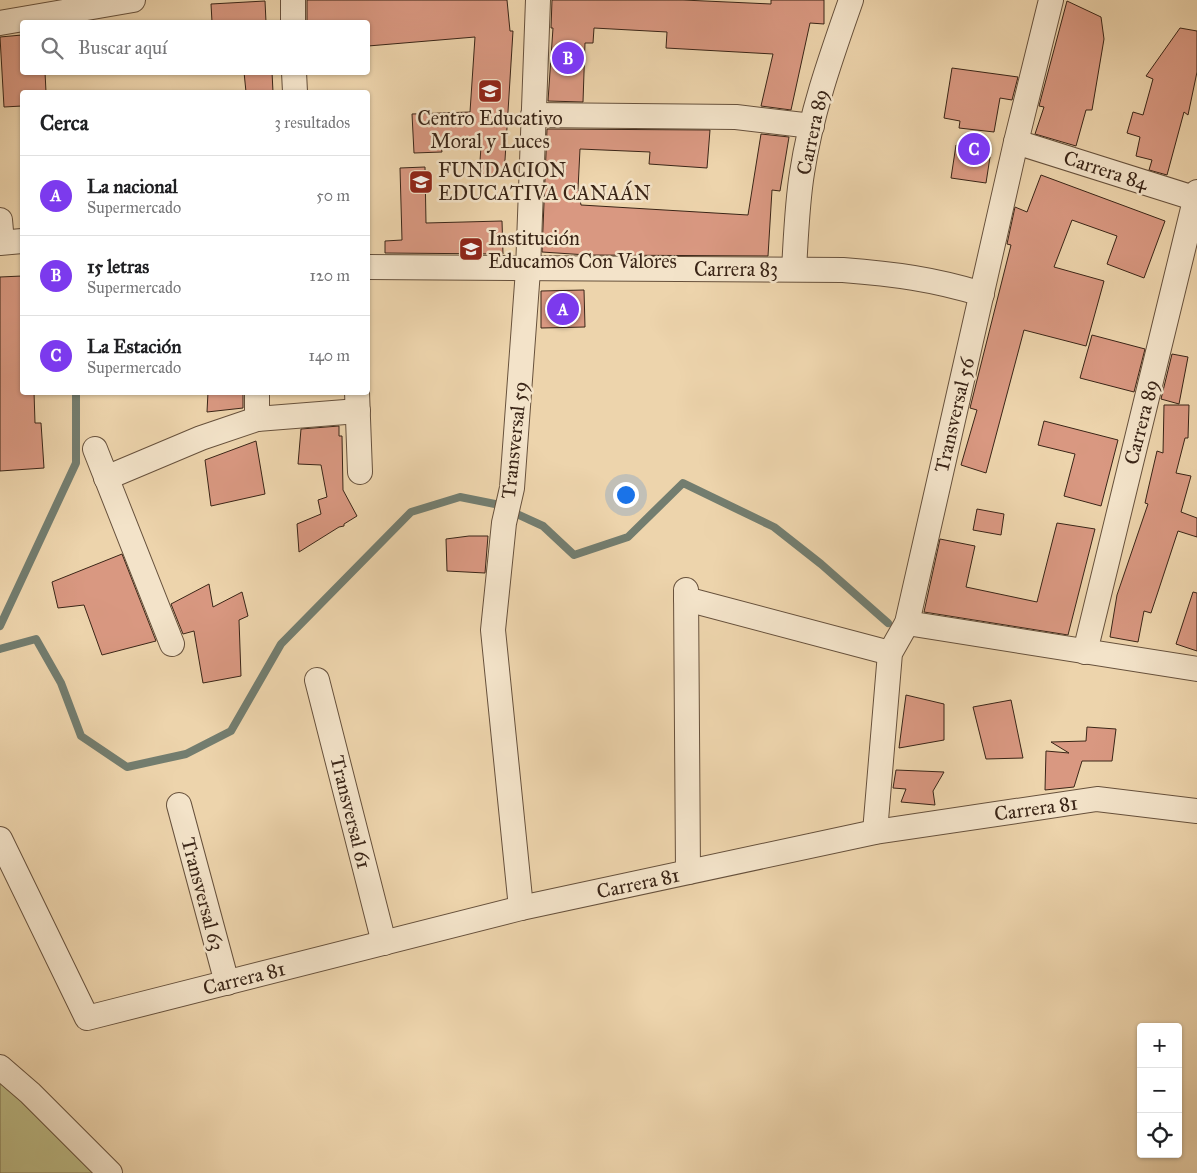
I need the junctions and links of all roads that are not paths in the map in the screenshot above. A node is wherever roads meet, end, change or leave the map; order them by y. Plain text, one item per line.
1 (133, 0) edge
2 (293, 0) edge
3 (538, 0) edge
4 (852, 0) edge
5 (1051, 0) edge
6 (293, 20) edge
7 (0, 23) edge
8 (294, 75) edge
9 (294, 90) edge
10 (532, 115) junction
11 (812, 126) junction
12 (1016, 142) junction
13 (1196, 196) edge
14 (370, 267) edge
15 (794, 269) junction
16 (528, 270) junction
17 (982, 294) junction
18 (257, 395) edge
19 (358, 402) edge
20 (257, 419) junction
21 (95, 449) dead end
22 (360, 472) dead end
23 (106, 478) junction
24 (907, 623) junction
25 (172, 644) dead end
26 (1085, 652) junction
27 (890, 653) junction
28 (1197, 669) edge
29 (317, 680) dead end
30 (179, 804) dead end
31 (1197, 810) edge
32 (875, 832) junction
33 (0, 840) edge
34 (688, 872) junction
35 (521, 908) junction
36 (384, 943) junction
37 (227, 982) junction
38 (0, 1068) edge
39 (110, 1173) edge

1 - 7 street
2 - 6 street
3 - 10 street, Transversal 59
4 - 11 street, Carrera 89
5 - 12 street, Transversal 56
8 - 9 street
10 - 11 street
10 - 16 street, Transversal 59
11 - 15 street, Carrera 89
12 - 13 street, Carrera 84
12 - 17 street, Transversal 56
13 - 26 street, Carrera 89
14 - 16 street, Carrera 83
15 - 16 street, Carrera 83
15 - 17 street, Carrera 83
16 - 35 street, Transversal 59
17 - 24 street, Transversal 56
18 - 20 street
19 - 20 street
19 - 22 street
20 - 23 street
21 - 23 street
23 - 25 street
24 - 26 street
24 - 27 street, Transversal 56
26 - 28 street
27 - 32 street, Transversal 56
27 - 34 street
29 - 36 street, Transversal 61
30 - 37 street, Transversal 63
31 - 32 street, Carrera 81
32 - 34 street, Carrera 81
33 - 37 street, Carrera 81
34 - 35 street, Carrera 81
35 - 36 street, Carrera 81
36 - 37 street, Carrera 81
38 - 39 street

